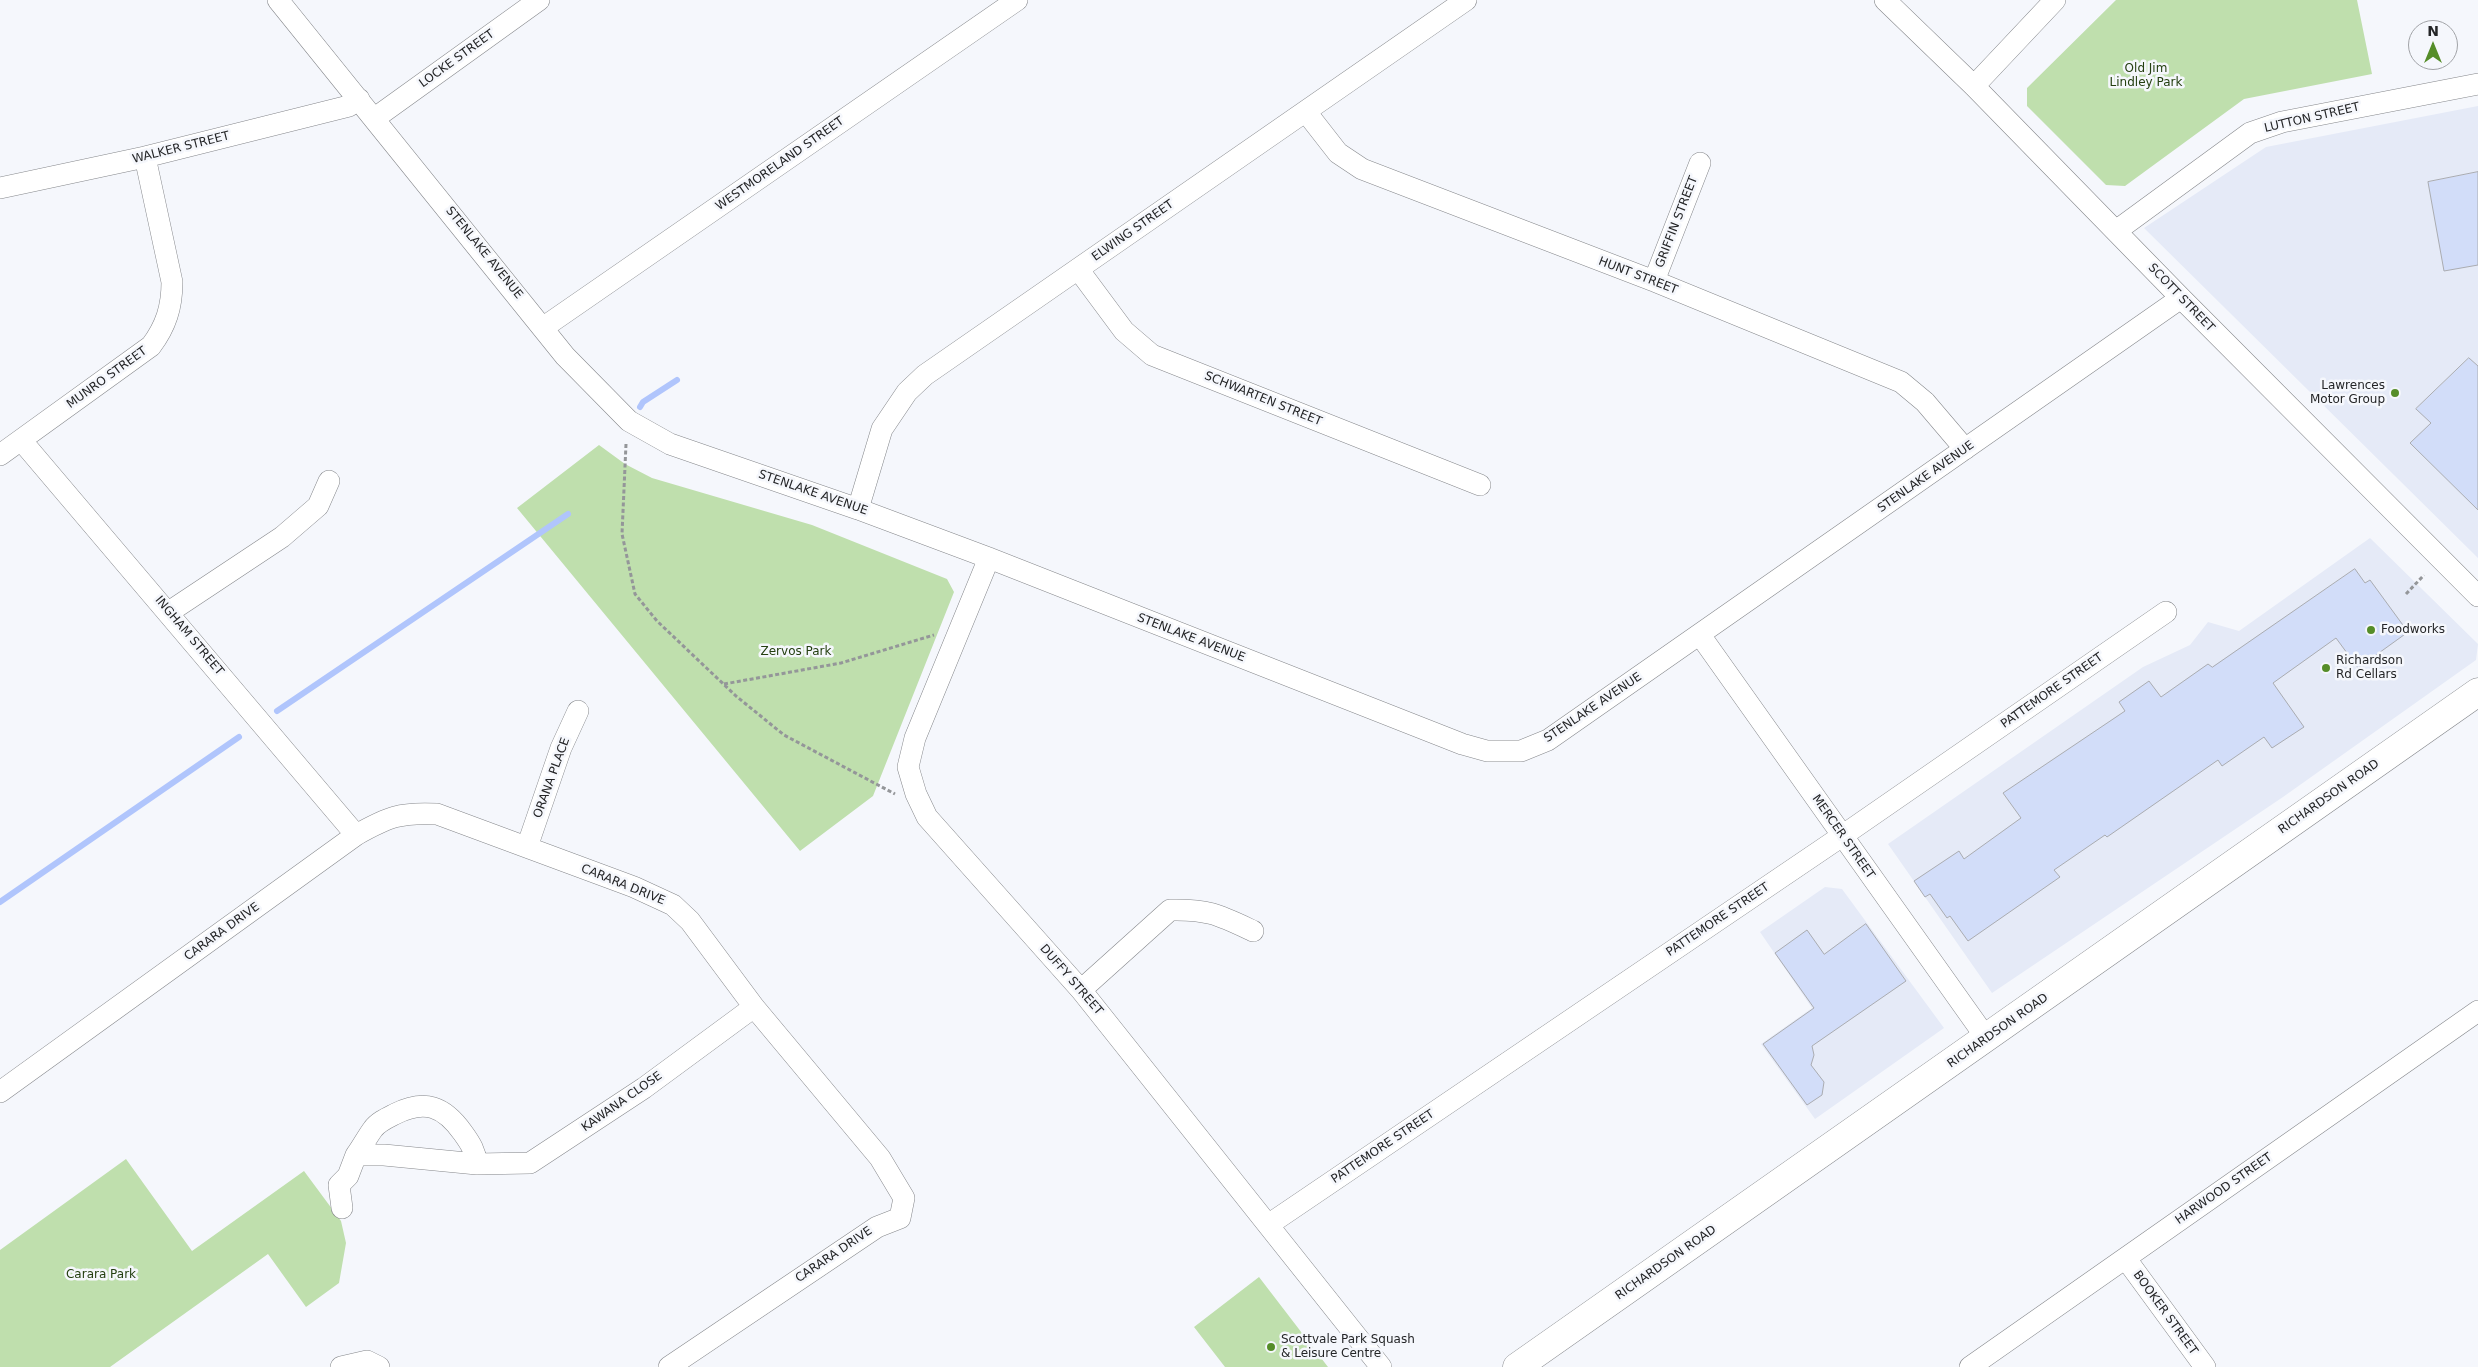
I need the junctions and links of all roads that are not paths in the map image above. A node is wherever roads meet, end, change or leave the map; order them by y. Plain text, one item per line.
1 (278, 0) edge
2 (539, 0) edge
3 (1016, 0) edge
4 (1466, 0) edge
5 (1885, 0) edge
6 (2055, 0) edge
7 (2478, 84) edge
8 (1974, 86) junction
9 (359, 98) junction
10 (1306, 112) junction
11 (375, 118) junction
12 (145, 157) junction
13 (1700, 163) dead end
14 (0, 188) edge
15 (2116, 232) junction
16 (1078, 269) junction
17 (1654, 281) junction
18 (2181, 298) junction
19 (544, 327) junction
20 (21, 440) junction
21 (1966, 450) junction
22 (0, 454) edge
23 (329, 481) dead end
24 (1480, 485) dead end
25 (858, 509) junction
26 (989, 558) junction
27 (2478, 596) edge
28 (169, 612) junction
29 (2166, 612) dead end
30 (1700, 635) junction
31 (2478, 692) edge
32 (578, 711) dead end
33 (356, 835) junction
34 (1842, 836) junction
35 (527, 847) junction
36 (1253, 931) dead end
37 (1081, 990) junction
38 (754, 1006) junction
39 (2478, 1011) edge
40 (1987, 1039) junction
41 (0, 1092) edge
42 (356, 1155) junction
43 (477, 1164) junction
44 (342, 1208) dead end
45 (1268, 1224) junction
46 (2126, 1259) junction
47 (341, 1367) edge
48 (378, 1367) edge
49 (669, 1367) edge
50 (1381, 1367) edge
51 (1517, 1367) edge
52 (1970, 1367) edge
53 (2205, 1367) edge

1 - 9 street, STENLAKE AVENUE
2 - 11 street, LOCKE STREET
3 - 19 street, WESTMORELAND STREET
4 - 10 street, ELWING STREET
5 - 8 street, SCOTT STREET
6 - 8 street
7 - 15 street, LUTTON STREET
8 - 15 street, SCOTT STREET
9 - 11 street, STENLAKE AVENUE
9 - 12 street, WALKER STREET
10 - 16 street, ELWING STREET
10 - 17 street, HUNT STREET
11 - 19 street, STENLAKE AVENUE
12 - 14 street, WALKER STREET
12 - 20 street, MUNRO STREET
13 - 17 street, GRIFFIN STREET
15 - 18 street, SCOTT STREET
16 - 24 street, SCHWARTEN STREET
16 - 25 street, ELWING STREET
17 - 21 street, HUNT STREET
18 - 21 street, STENLAKE AVENUE
18 - 27 street, SCOTT STREET
19 - 25 street, STENLAKE AVENUE
20 - 22 street, MUNRO STREET
20 - 28 street, INGHAM STREET
21 - 30 street, STENLAKE AVENUE
23 - 28 street
25 - 26 street, STENLAKE AVENUE
26 - 30 street, STENLAKE AVENUE
26 - 37 street, DUFFY STREET
28 - 33 street, INGHAM STREET
29 - 34 street, PATTEMORE STREET
30 - 34 street, MERCER STREET
31 - 40 main road, RICHARDSON ROAD
32 - 35 street, ORANA PLACE
33 - 35 street, CARARA DRIVE
33 - 41 street, CARARA DRIVE
34 - 40 street, MERCER STREET
34 - 45 street, PATTEMORE STREET
35 - 38 street, CARARA DRIVE
36 - 37 street
37 - 45 street, DUFFY STREET
38 - 43 street, KAWANA CLOSE
38 - 49 street, CARARA DRIVE
39 - 46 street, HARWOOD STREET
40 - 51 main road, RICHARDSON ROAD
42 - 43 street, KAWANA CLOSE
42 - 43 street
42 - 44 street
45 - 50 street, DUFFY STREET
46 - 52 street, HARWOOD STREET
46 - 53 street, BOOKER STREET
47 - 48 street

